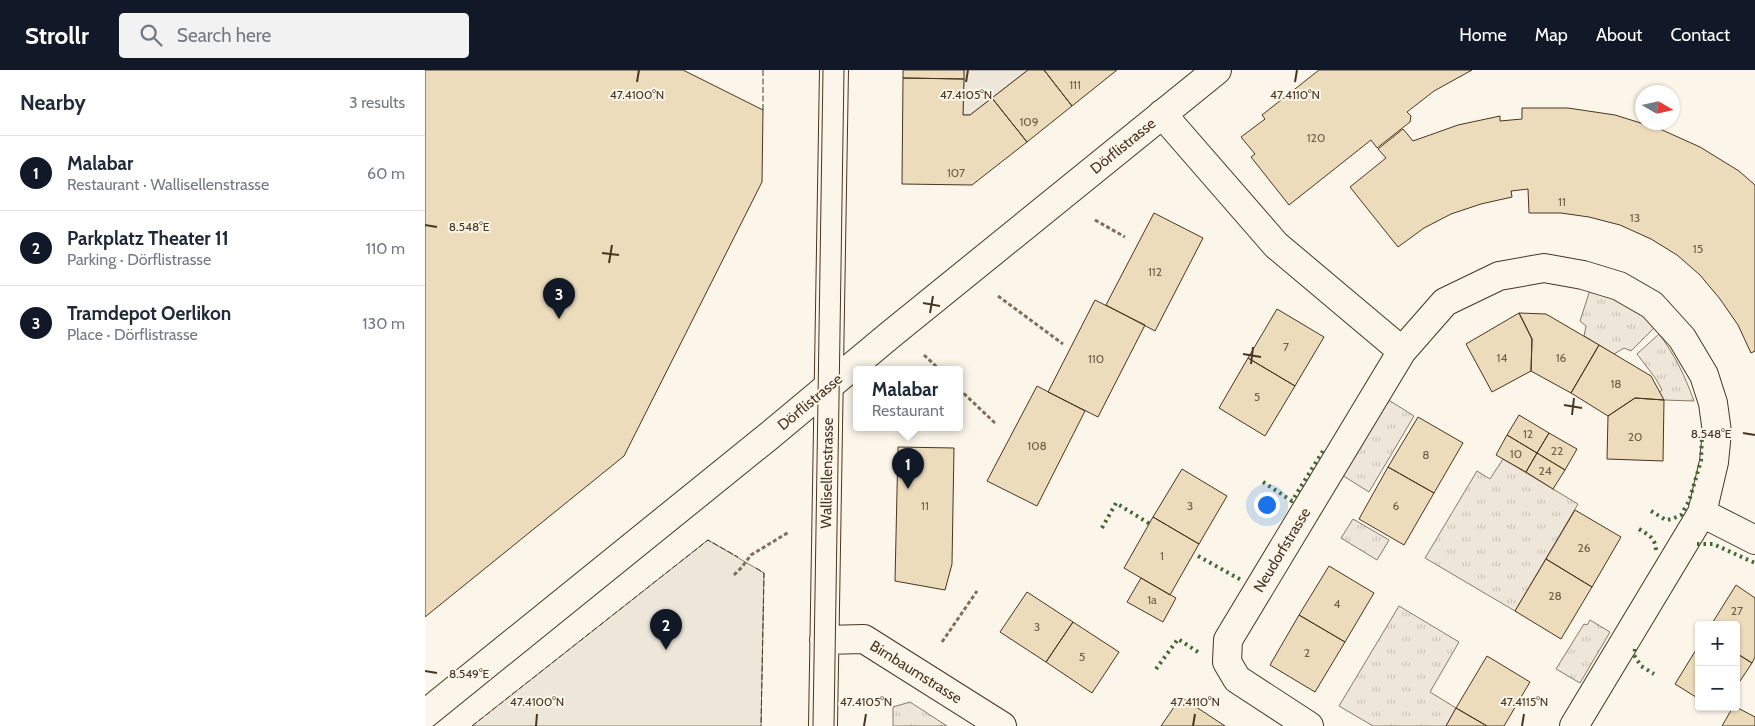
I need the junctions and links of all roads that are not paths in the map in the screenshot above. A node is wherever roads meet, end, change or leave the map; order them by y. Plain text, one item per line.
1 (834, 70) edge
2 (1217, 70) edge
3 (1162, 114) junction
4 (1402, 351) junction
5 (828, 385) junction
6 (1702, 513) junction
7 (1755, 540) edge
8 (824, 640) junction
9 (425, 714) edge
10 (823, 726) edge
11 (1002, 726) edge
12 (1309, 726) edge
13 (1574, 726) edge

1 - 5 street, Wallisellenstrasse
2 - 3 street, Dörflistrasse
3 - 4 street
3 - 5 street, Dörflistrasse
4 - 6 street, Neudorfstrasse
4 - 12 street, Neudorfstrasse
5 - 8 street, Wallisellenstrasse
5 - 9 street, Dörflistrasse
6 - 7 street
6 - 13 street, Neudorfstrasse
8 - 10 street, Wallisellenstrasse
8 - 11 street, Birnbaumstrasse

